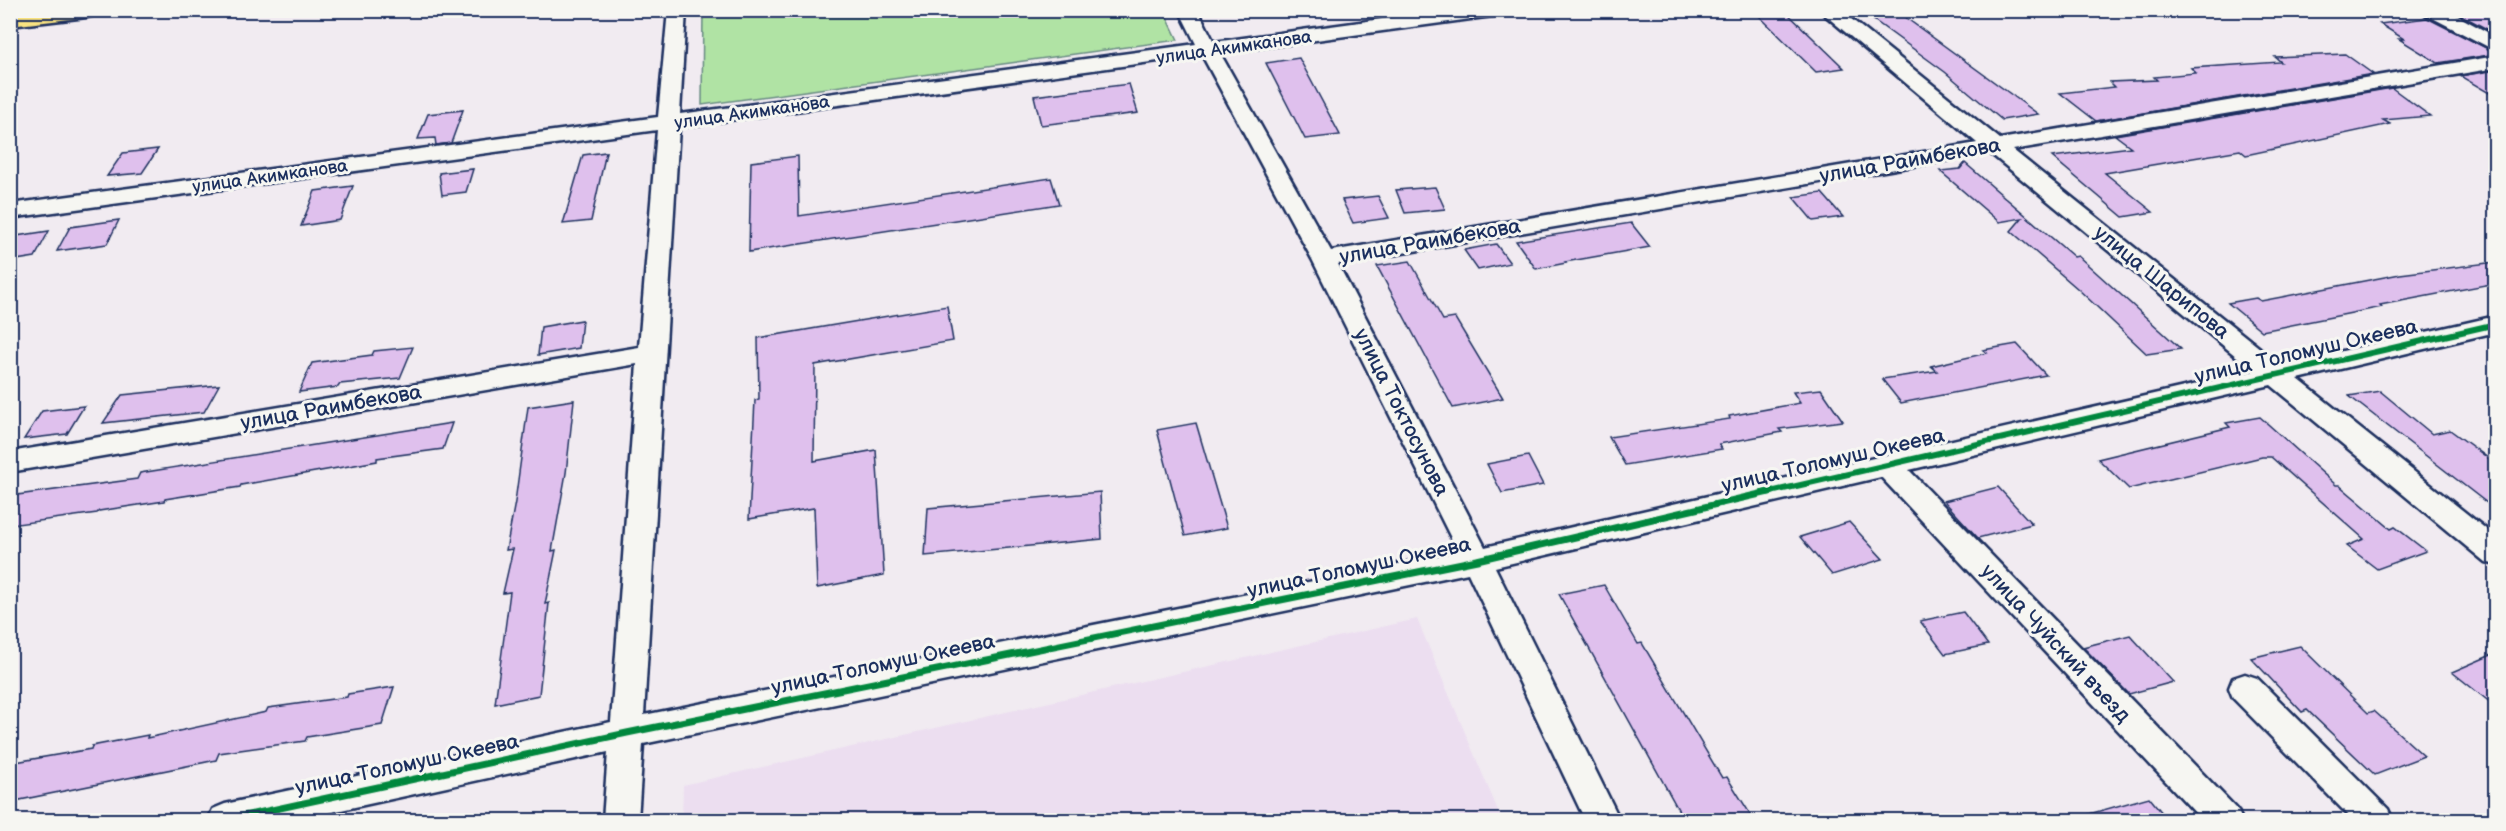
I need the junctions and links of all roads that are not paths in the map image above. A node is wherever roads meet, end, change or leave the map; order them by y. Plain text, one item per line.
1 (87, 10) edge
2 (677, 10) edge
3 (1188, 10) edge
4 (1493, 10) edge
5 (1828, 10) edge
6 (2432, 10) edge
7 (10, 19) edge
8 (2496, 45) edge
9 (1208, 51) junction
10 (2496, 62) edge
11 (669, 123) junction
12 (1995, 146) junction
13 (10, 211) edge
14 (1324, 258) junction
15 (2496, 324) edge
16 (651, 352) junction
17 (2275, 375) junction
18 (10, 462) edge
19 (1887, 465) junction
20 (2496, 554) edge
21 (1478, 560) junction
22 (2245, 688) dead end
23 (627, 733) junction
24 (225, 820) edge
25 (621, 820) edge
26 (1603, 820) edge
27 (2224, 820) edge
28 (2376, 820) edge

1 - 7 main road
2 - 11 street
3 - 9 street, улица Токтосунова
4 - 9 street, улица Акимканова
5 - 12 street, улица Шарипова
6 - 8 street
9 - 11 street, улица Акимканова
9 - 14 street, улица Токтосунова
10 - 12 street, улица Раимбекова
11 - 13 street, улица Акимканова
11 - 16 street
12 - 14 street, улица Раимбекова
12 - 17 street, улица Шарипова
14 - 21 street, улица Токтосунова
15 - 17 street, улица Толомуш Океева
16 - 18 street, улица Раимбекова
16 - 23 street
17 - 19 street, улица Толомуш Океева
17 - 20 street, улица Шарипова
19 - 21 street, улица Толомуш Океева
19 - 27 street, улица Чуйский въезд
21 - 23 street, улица Толомуш Океева
21 - 26 street, улица Токтосунова
22 - 28 street
23 - 24 street, улица Толомуш Океева
23 - 25 street

